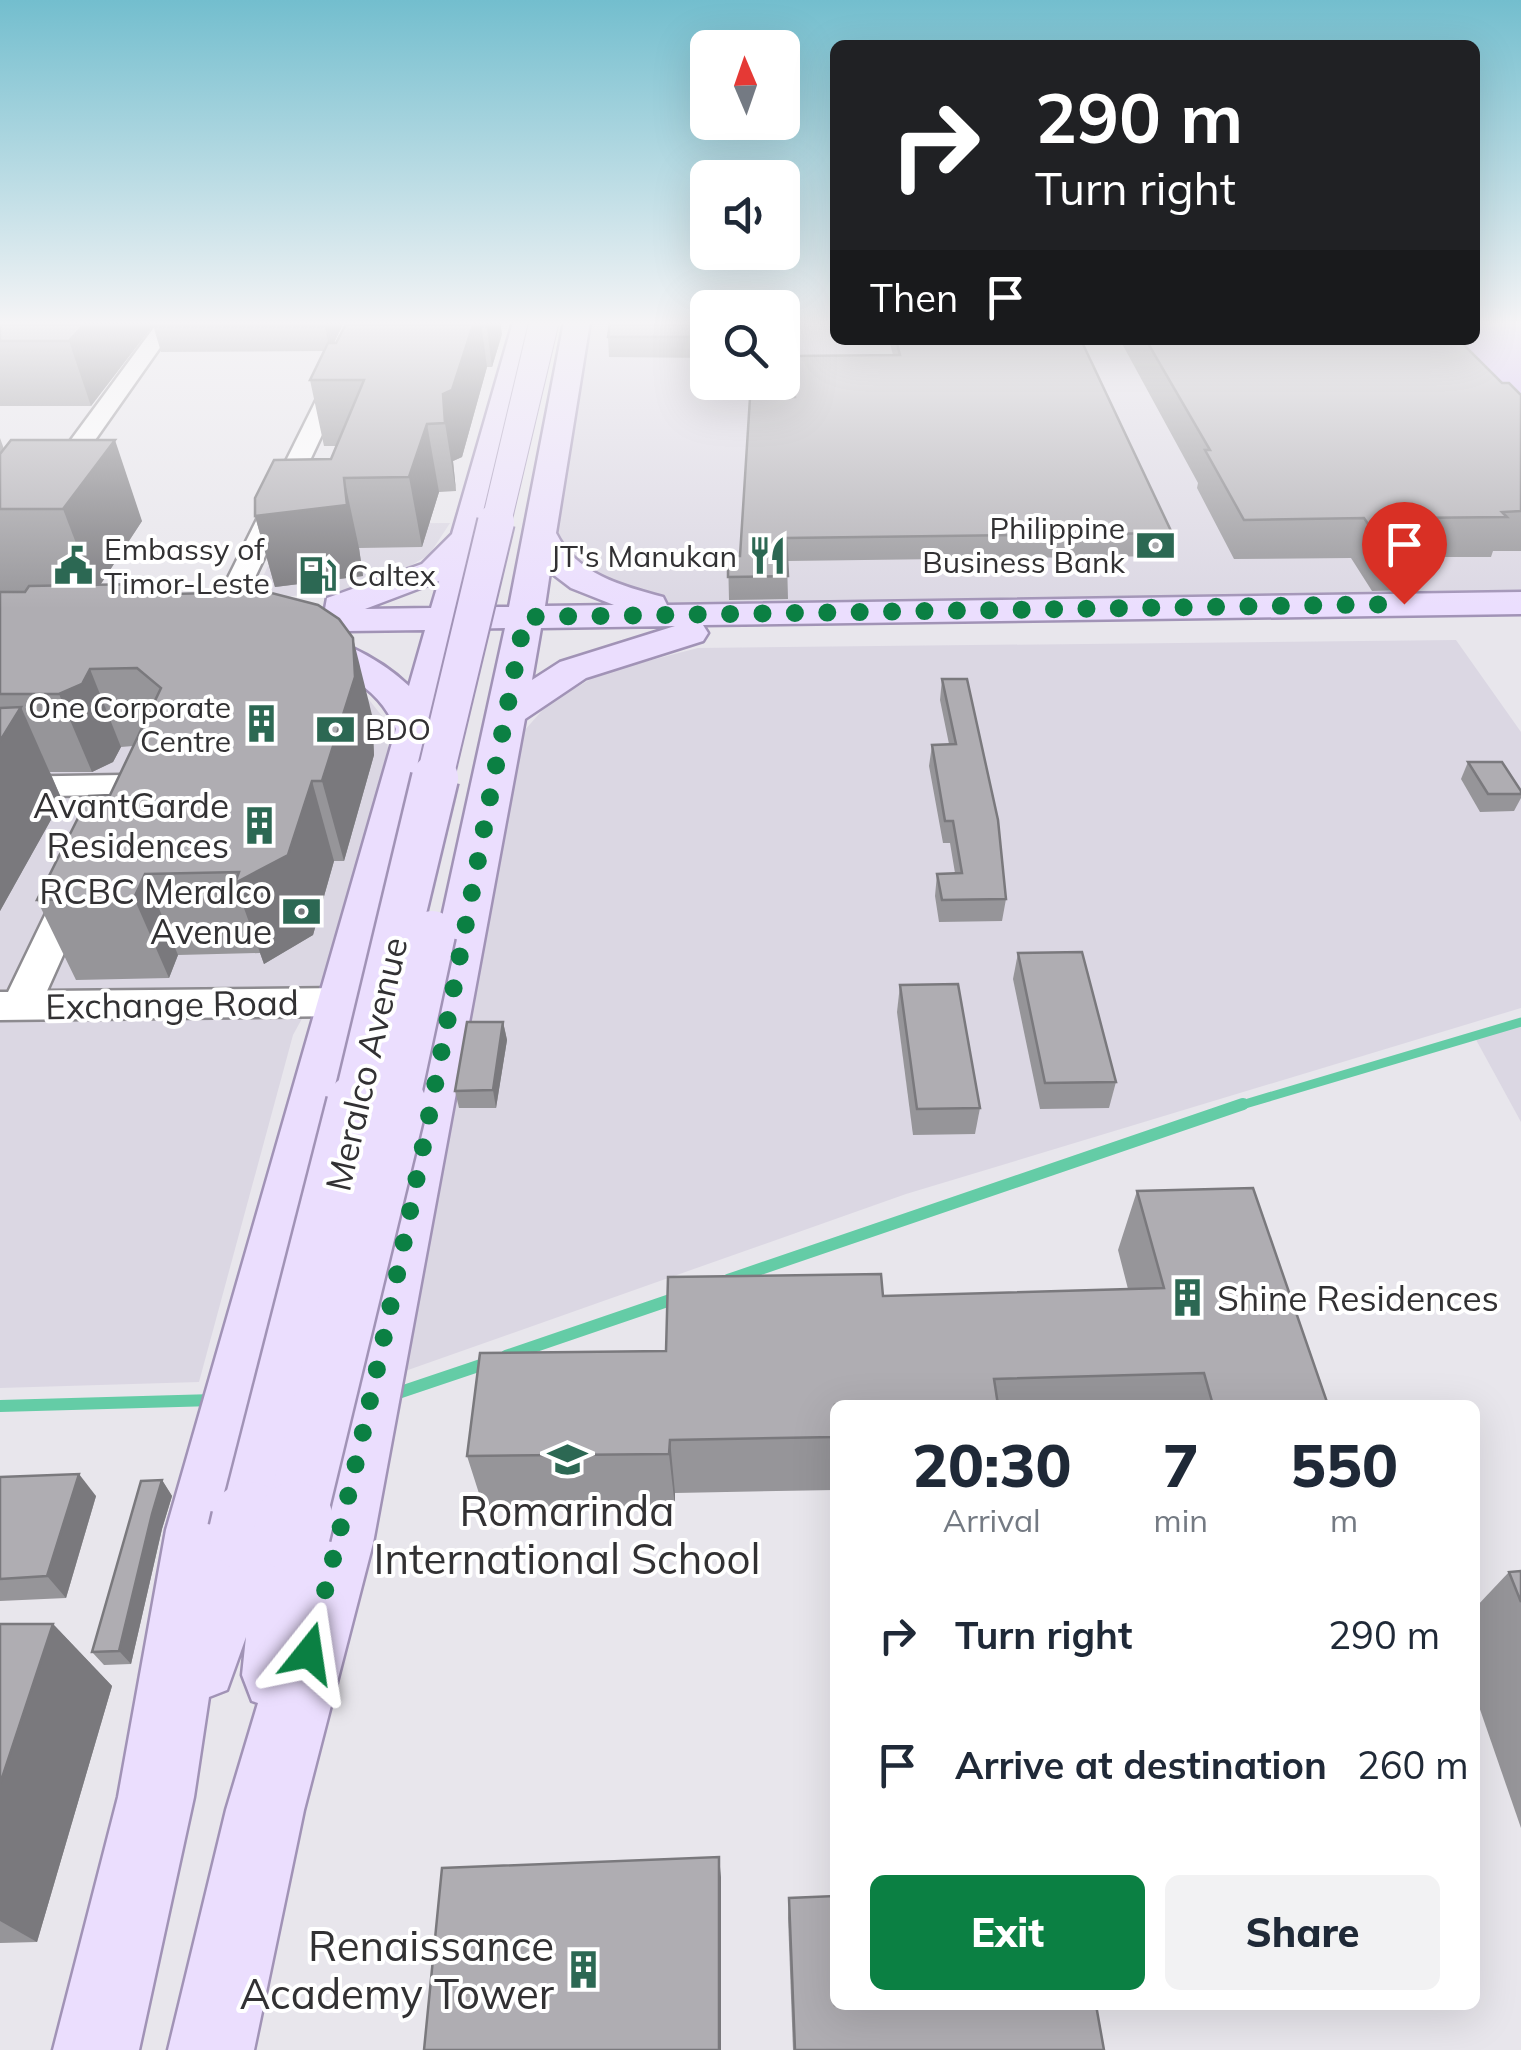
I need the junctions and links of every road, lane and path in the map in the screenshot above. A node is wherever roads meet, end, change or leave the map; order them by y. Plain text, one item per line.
1 (99, 418) edge
2 (313, 418) edge
3 (502, 418) edge
4 (521, 418) edge
5 (542, 418) edge
6 (559, 418) edge
7 (473, 529) junction
8 (538, 532) junction
9 (0, 555) edge
10 (1521, 603) edge
11 (1521, 623) edge
12 (690, 624) junction
13 (200, 627) joint
14 (508, 627) junction
15 (446, 628) junction
16 (268, 629) junction
17 (504, 720) junction
18 (416, 731) junction
19 (0, 787) edge
20 (490, 794) junction
21 (399, 795) junction
22 (344, 1002) junction
23 (10, 1006) edge
24 (269, 1533) junction
25 (156, 1797) junction
26 (265, 1810) junction
27 (96, 2050) edge
28 (211, 2050) edge

1 - 9 street
2 - 13 street
3 - 7 main road, Meralco Avenue
4 - 24 main road, Meralco Avenue, bridge
5 - 24 main road, Meralco Avenue, bridge
6 - 8 main road
7 - 8 main road
7 - 15 main road, Meralco Avenue
7 - 16 main road
8 - 12 main road
8 - 14 main road
10 - 12 main road
11 - 12 main road
12 - 14 main road
12 - 17 main road
13 - 16 main road
14 - 15 main road
14 - 17 main road
15 - 16 main road
15 - 18 main road, Meralco Avenue
16 - 18 main road
17 - 20 main road, Meralco Avenue
18 - 21 main road, Meralco Avenue
19 - 23 street
20 - 21 main road
20 - 26 main road, Meralco Avenue
21 - 22 main road, Meralco Avenue
22 - 23 street, Exchange Road
22 - 25 main road, Meralco Avenue
24 - 25 main road, Meralco Avenue
24 - 26 main road, Meralco Avenue
25 - 27 main road, Meralco Avenue
26 - 28 main road, Meralco Avenue

